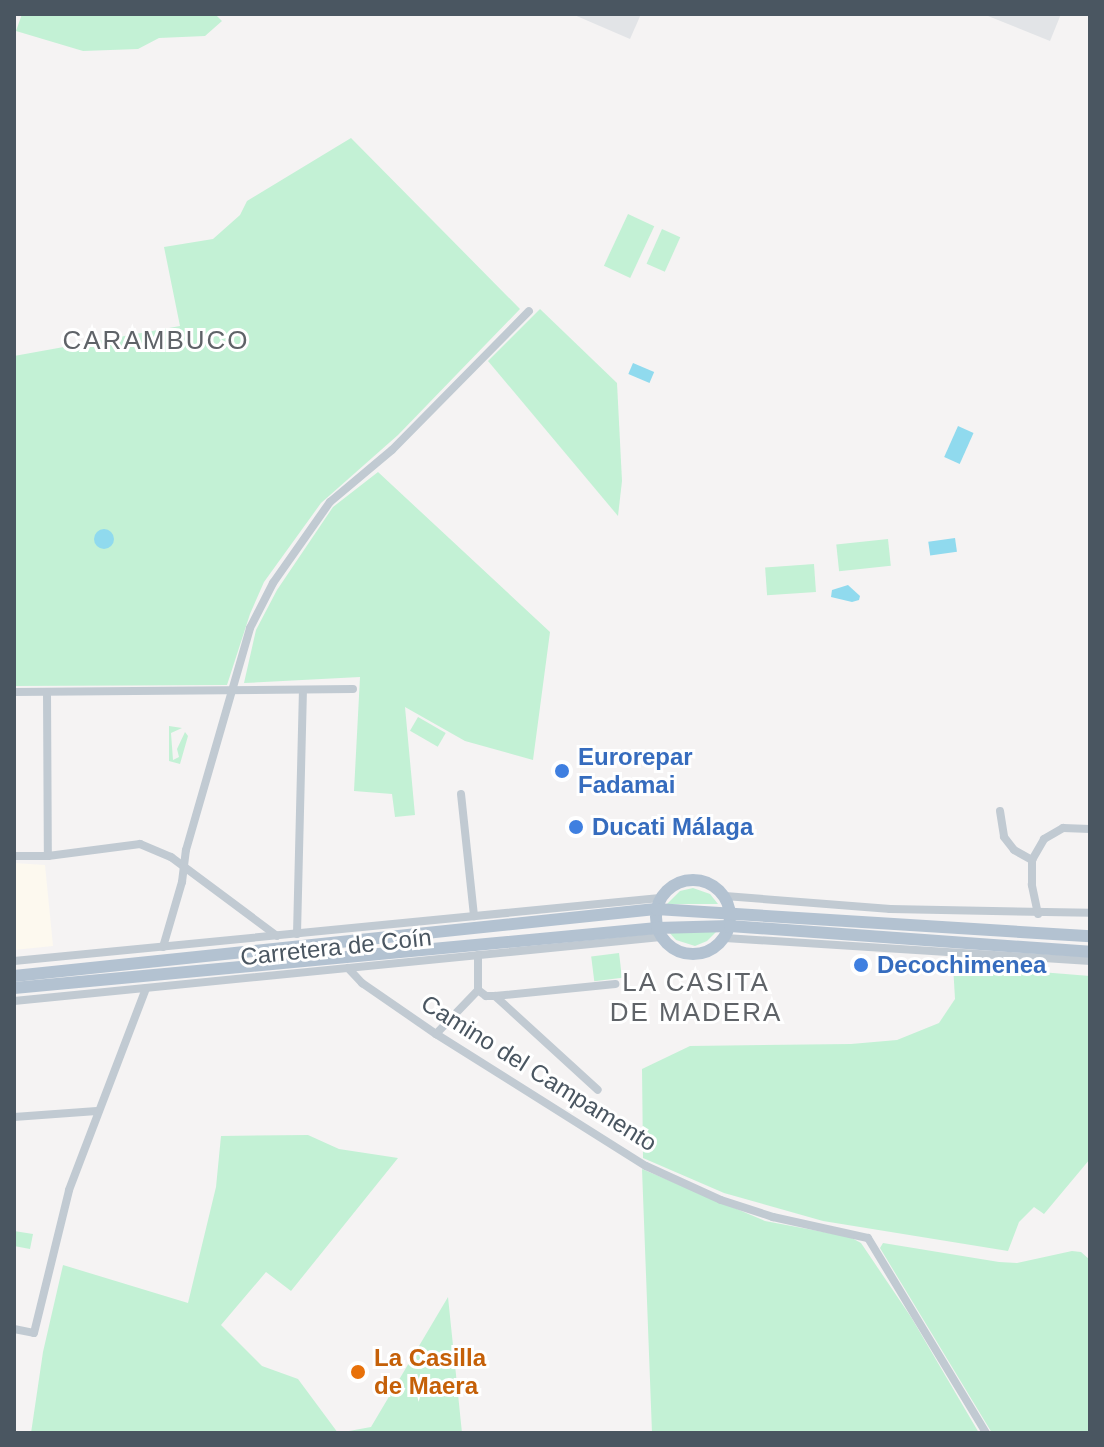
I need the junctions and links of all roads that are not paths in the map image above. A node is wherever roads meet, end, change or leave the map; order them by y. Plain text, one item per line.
1 (529, 311) dead end
2 (353, 689) dead end
3 (303, 690) junction
4 (14, 692) edge
5 (47, 692) junction
6 (233, 692) junction
7 (461, 794) dead end
8 (1000, 811) dead end
9 (1090, 829) edge
10 (14, 856) edge
11 (48, 856) junction
12 (1032, 860) junction
13 (184, 867) junction
14 (725, 896) junction
15 (658, 904) junction
16 (731, 912) junction
17 (1090, 913) edge
18 (1038, 914) junction
19 (474, 916) junction
20 (727, 932) junction
21 (659, 933) junction
22 (297, 934) junction
23 (277, 936) junction
24 (1090, 936) edge
25 (163, 947) junction
26 (1090, 952) edge
27 (478, 955) junction
28 (14, 961) edge
29 (1090, 961) edge
30 (348, 968) junction
31 (14, 976) edge
32 (615, 984) dead end
33 (14, 988) edge
34 (146, 988) junction
35 (478, 990) junction
36 (495, 996) junction
37 (14, 1001) edge
38 (436, 1034) junction
39 (598, 1090) dead end
40 (97, 1111) junction
41 (14, 1117) edge
42 (14, 1329) edge
43 (986, 1433) edge

1 - 6 street
2 - 3 street
3 - 6 street
3 - 22 street
4 - 5 street
5 - 6 street
5 - 11 street
6 - 13 street
7 - 19 street
8 - 12 street
9 - 12 street
10 - 11 street
11 - 13 street
12 - 18 street
13 - 23 street
13 - 25 street
14 - 15 main road
14 - 16 main road
14 - 18 street
15 - 16 main road
15 - 19 street, Carretera de Coín
15 - 21 main road
15 - 31 main road, Carretera de Coín
16 - 20 main road
16 - 24 main road
17 - 18 street
19 - 22 street, Carretera de Coín
20 - 21 main road
20 - 21 main road
20 - 26 main road
20 - 29 street
21 - 27 street, Carretera de Coín
21 - 33 main road
22 - 23 street, Carretera de Coín
23 - 25 street, Carretera de Coín
25 - 28 street, Carretera de Coín
27 - 30 street, Carretera de Coín
27 - 35 street
30 - 34 street, Carretera de Coín
30 - 38 street, Camino del Campamento
32 - 36 street
34 - 37 street, Carretera de Coín
34 - 40 street
35 - 36 street
35 - 38 street
36 - 39 street
38 - 43 street, Camino del Campamento
40 - 41 street
40 - 42 street

